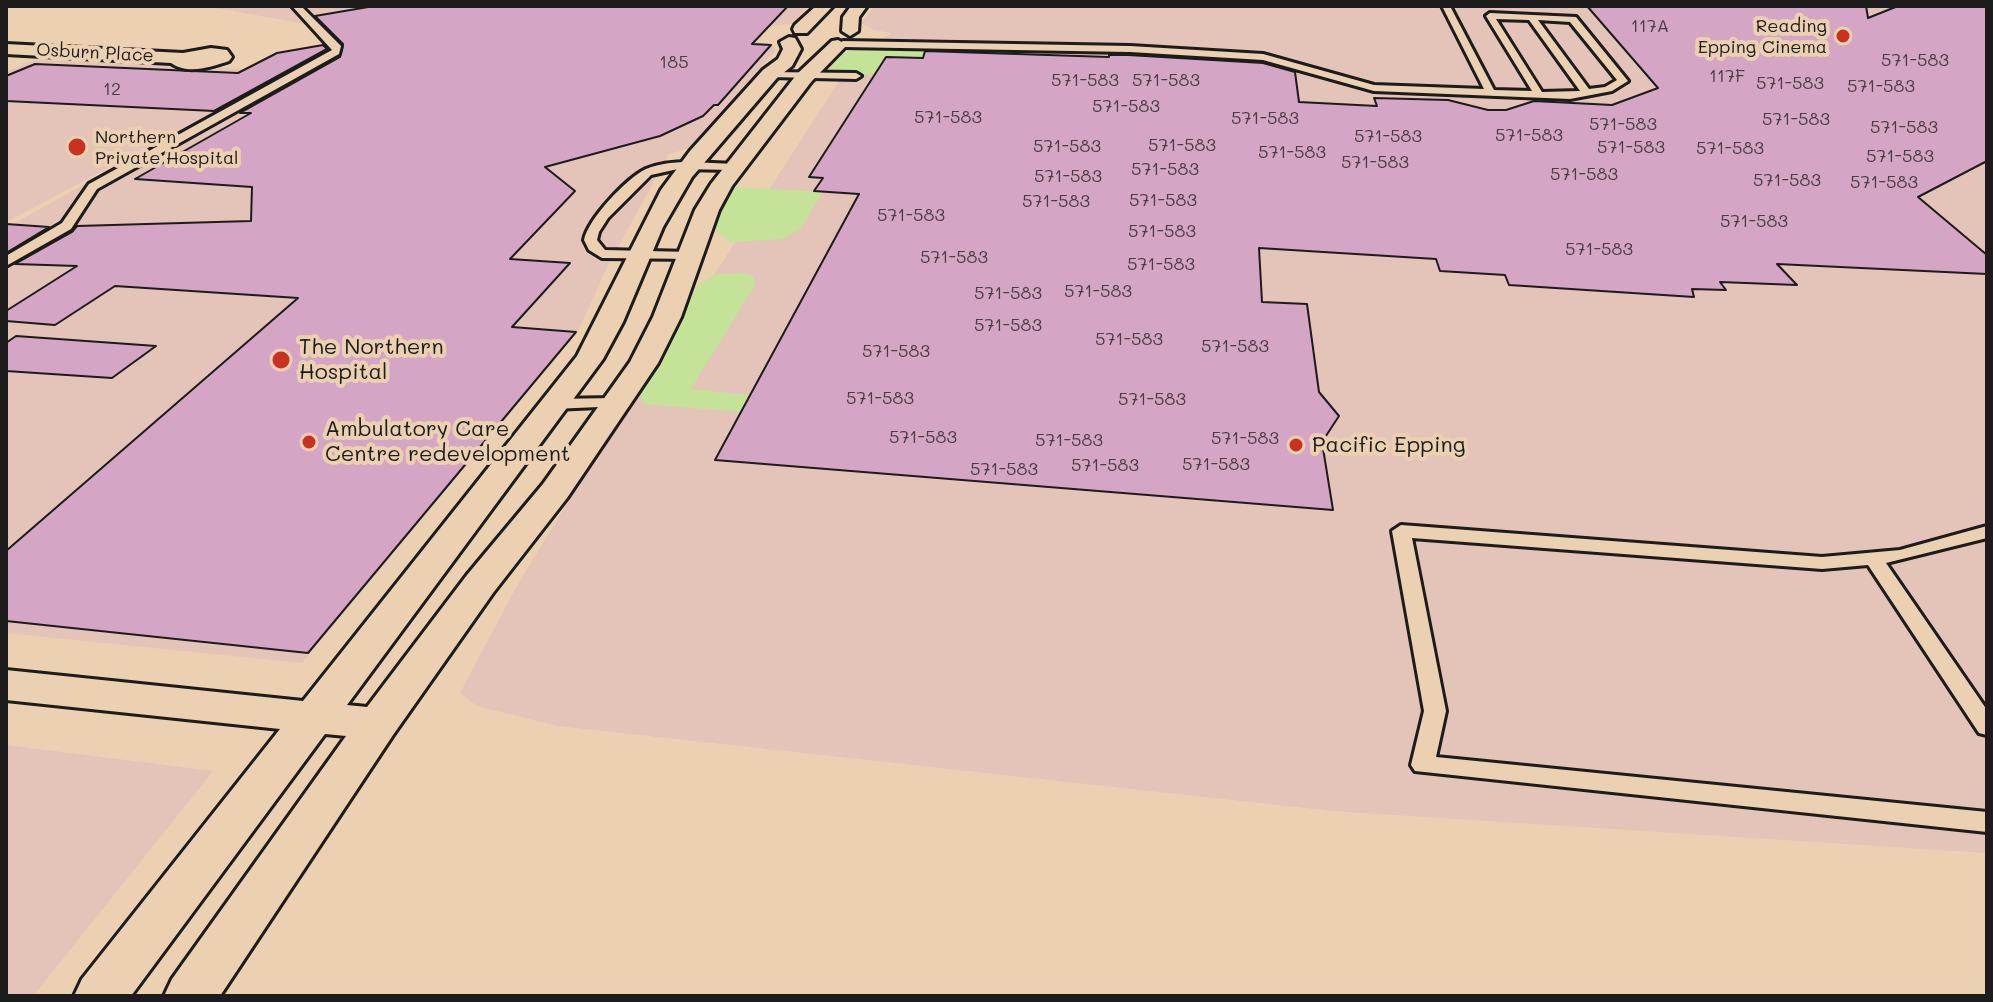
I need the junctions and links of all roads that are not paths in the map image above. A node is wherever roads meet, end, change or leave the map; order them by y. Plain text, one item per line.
1 (296, 6) edge
2 (825, 6) edge
3 (859, 6) edge
4 (1446, 6) edge
5 (1531, 17) junction
6 (795, 36) junction
7 (846, 38) junction
8 (6, 49) edge
9 (29, 50) junction
10 (185, 58) dead end
11 (6, 60) edge
12 (770, 74) junction
13 (806, 76) junction
14 (854, 78) dead end
15 (1491, 93) junction
16 (1587, 94) junction
17 (1539, 95) junction
18 (693, 165) junction
19 (735, 167) junction
20 (640, 256) junction
21 (691, 256) junction
22 (6, 262) edge
23 (553, 404) junction
24 (612, 408) junction
25 (1987, 532) edge
26 (1875, 561) junction
27 (6, 685) edge
28 (315, 717) junction
29 (378, 724) junction
30 (1987, 727) edge
31 (1987, 822) edge
32 (100, 996) edge
33 (190, 996) edge

1 - 22 lane
2 - 6 street
3 - 7 street
4 - 15 lane
5 - 16 lane
5 - 16 lane
5 - 17 lane
6 - 7 street
6 - 12 street
7 - 13 street
7 - 15 lane
8 - 9 street, Osburn Place
9 - 10 street, Osburn Place
9 - 11 street
12 - 13 lane
12 - 18 street
13 - 14 lane
13 - 19 street
15 - 17 lane
16 - 17 lane
18 - 19 lane
18 - 20 street
18 - 20 lane
19 - 21 street
20 - 21 lane
20 - 23 street
21 - 24 street
23 - 24 lane
23 - 28 street
24 - 29 street
25 - 26 lane
26 - 30 lane
26 - 31 lane
27 - 28 street
28 - 29 street
28 - 32 street
29 - 33 street

